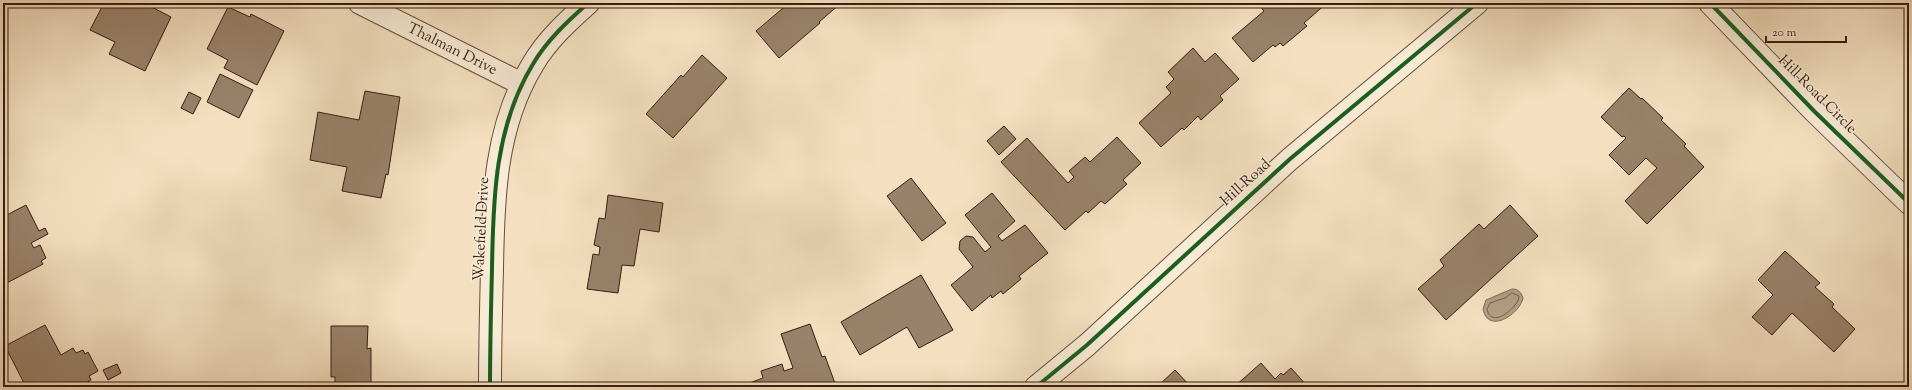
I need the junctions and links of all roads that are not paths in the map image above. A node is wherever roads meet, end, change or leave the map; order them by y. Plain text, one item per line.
1 (360, 3) edge
2 (588, 3) edge
3 (1477, 3) edge
4 (1710, 3) edge
5 (522, 84) junction
6 (1909, 203) edge
7 (1058, 380) edge
8 (490, 387) edge
9 (1036, 387) edge

1 - 5 street, Thalman Drive
2 - 5 street, Wakefield Drive
3 - 7 street, Hill Road
4 - 6 street, Hill Road Circle
5 - 8 street, Wakefield Drive
7 - 9 street, Hill Road

